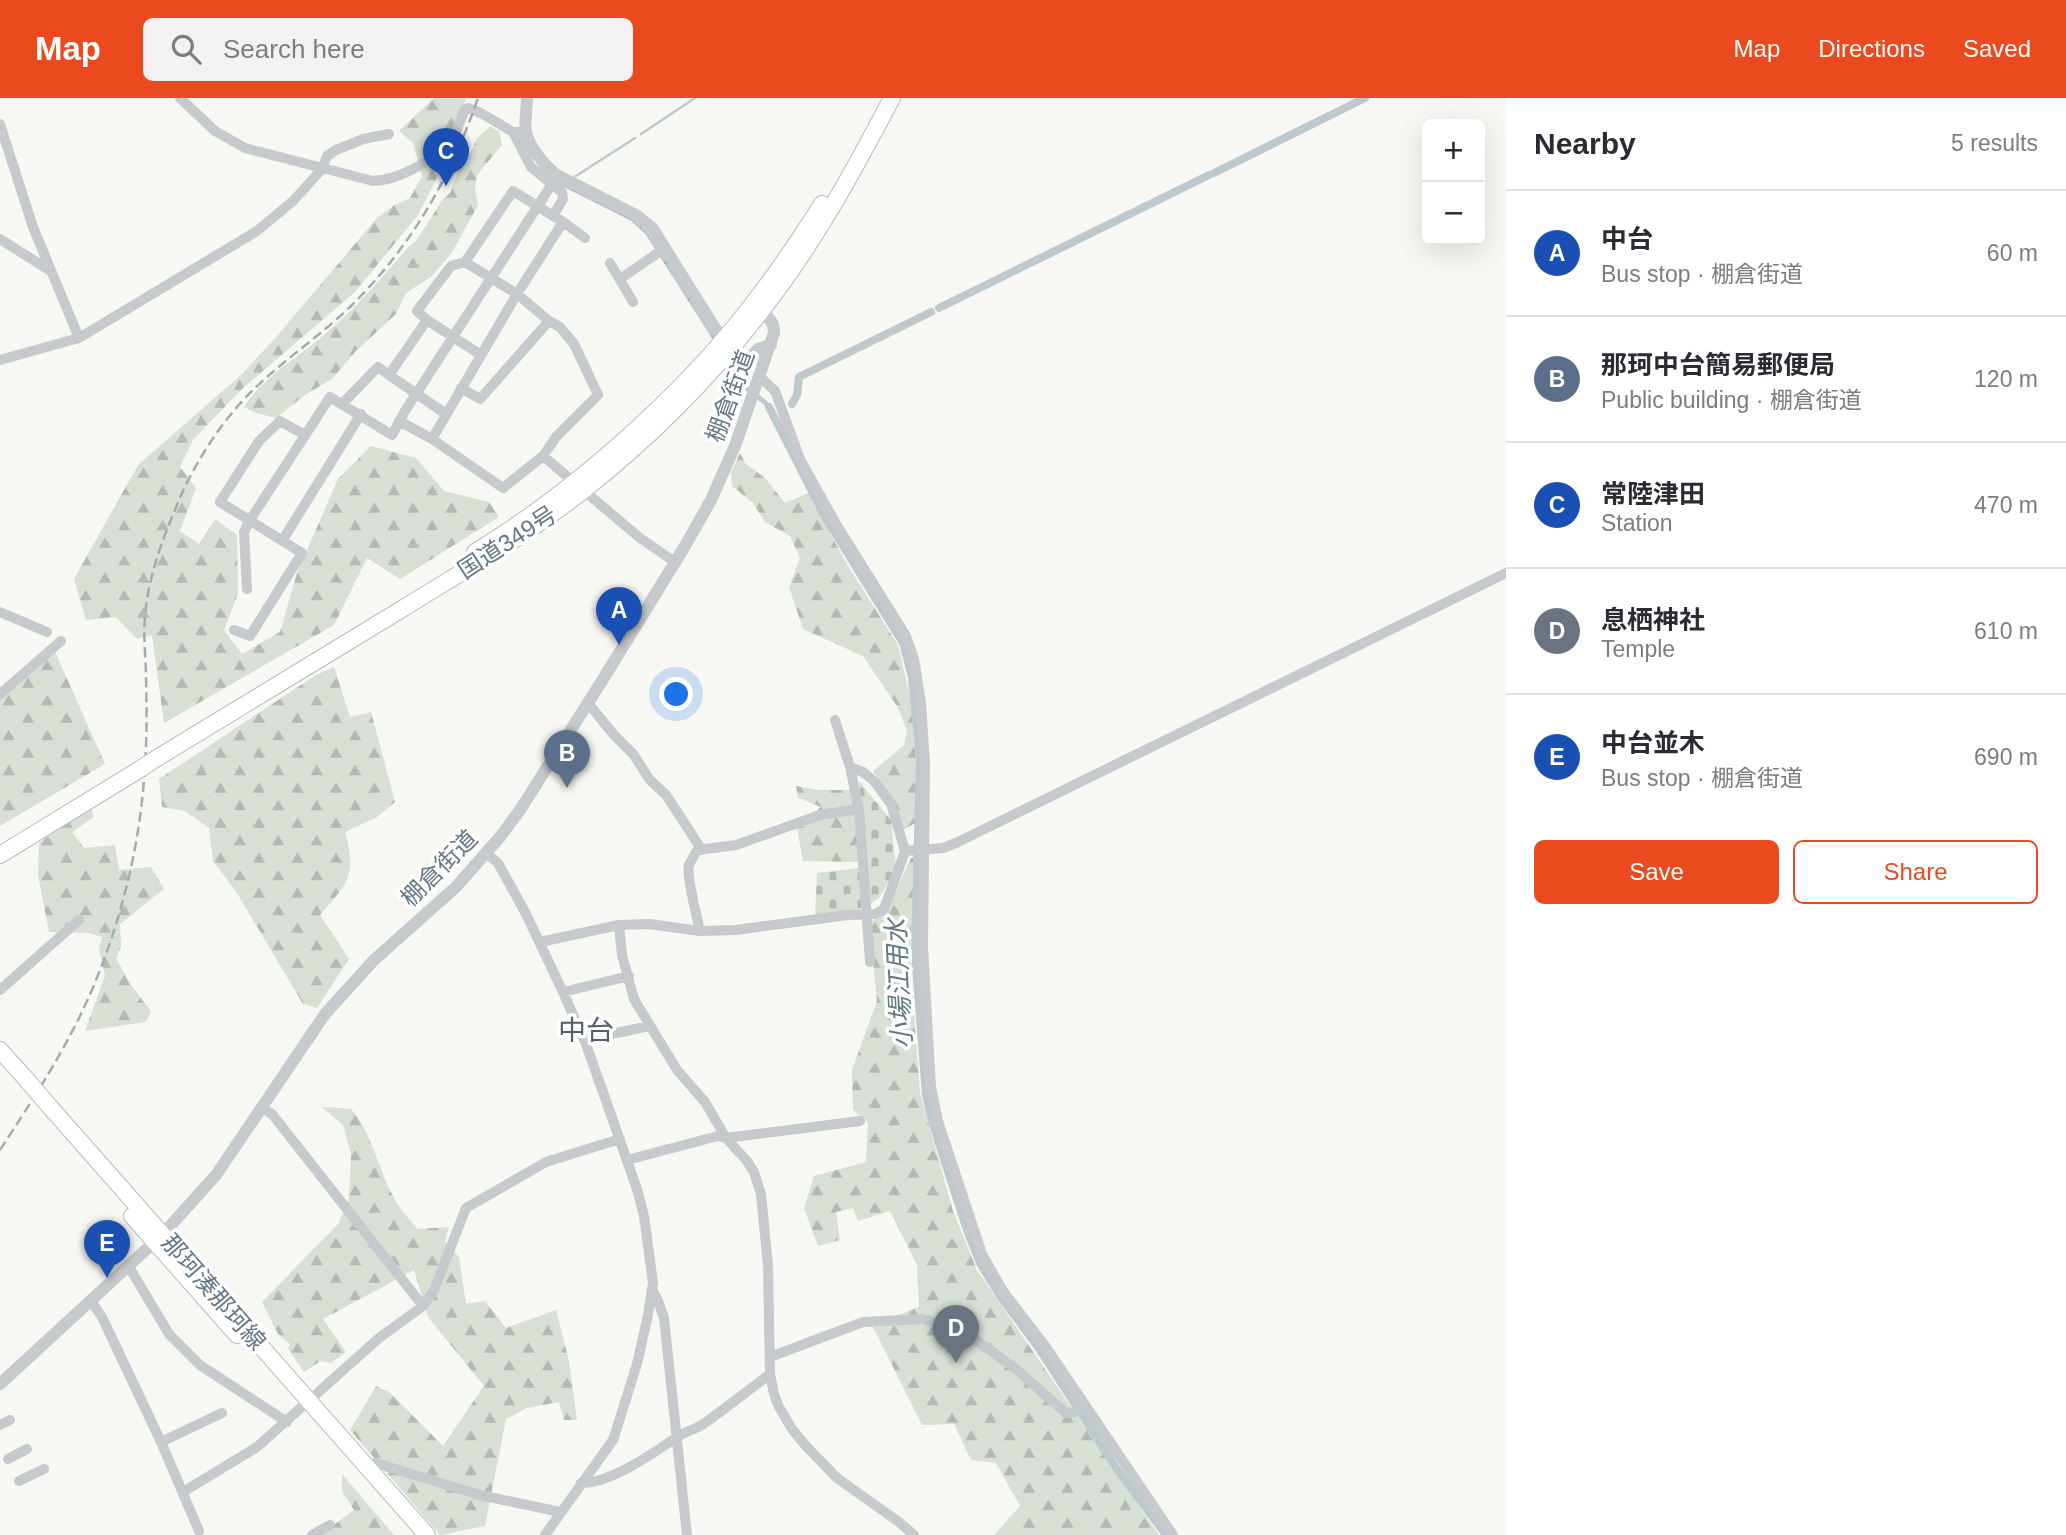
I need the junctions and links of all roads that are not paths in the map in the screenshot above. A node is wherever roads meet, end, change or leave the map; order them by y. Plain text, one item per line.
1 (180, 98) edge
2 (527, 98) edge
3 (886, 99) edge
4 (0, 124) edge
5 (519, 132) junction
6 (389, 134) dead end
7 (322, 169) junction
8 (552, 184) junction
9 (539, 207) junction
10 (552, 216) junction
11 (563, 222) junction
12 (585, 238) dead end
13 (0, 239) edge
14 (661, 250) junction
15 (465, 262) junction
16 (610, 263) dead end
17 (50, 270) junction
18 (492, 279) junction
19 (620, 279) junction
20 (517, 294) junction
21 (633, 302) dead end
22 (757, 308) junction
23 (427, 320) junction
24 (549, 321) junction
25 (718, 333) dead end
26 (79, 338) junction
27 (453, 338) junction
28 (771, 345) junction
29 (481, 355) junction
30 (734, 358) dead end
31 (0, 360) edge
32 (389, 374) junction
33 (760, 377) junction
34 (461, 388) junction
35 (416, 394) junction
36 (343, 403) junction
37 (360, 414) junction
38 (446, 414) junction
39 (399, 421) junction
40 (305, 435) junction
41 (432, 439) junction
42 (543, 456) junction
43 (578, 486) junction
44 (250, 520) junction
45 (282, 541) junction
46 (675, 562) junction
47 (1506, 573) edge
48 (247, 589) dead end
49 (0, 612) edge
50 (234, 630) dead end
51 (47, 632) dead end
52 (61, 641) dead end
53 (0, 694) edge
54 (588, 703) junction
55 (835, 720) dead end
56 (137, 765) junction
57 (850, 767) junction
58 (859, 809) junction
59 (0, 843) edge
60 (702, 850) junction
61 (916, 851) junction
62 (486, 853) junction
63 (0, 855) edge
64 (866, 914) junction
65 (79, 920) dead end
66 (619, 925) junction
67 (700, 931) junction
68 (540, 942) junction
69 (870, 962) dead end
70 (629, 976) junction
71 (0, 990) edge
72 (563, 992) junction
73 (649, 1026) junction
74 (584, 1040) junction
75 (0, 1050) edge
76 (0, 1066) edge
77 (22, 1083) junction
78 (262, 1108) junction
79 (860, 1121) dead end
80 (726, 1138) junction
81 (620, 1139) junction
82 (627, 1160) junction
83 (159, 1238) junction
84 (129, 1267) junction
85 (653, 1291) junction
86 (91, 1301) junction
87 (423, 1306) junction
88 (770, 1357) junction
89 (770, 1374) junction
90 (0, 1384) edge
91 (305, 1404) junction
92 (1080, 1409) junction
93 (222, 1413) dead end
94 (10, 1420) dead end
95 (287, 1422) junction
96 (0, 1425) edge
97 (678, 1436) junction
98 (160, 1442) junction
99 (27, 1449) dead end
100 (8, 1459) dead end
101 (366, 1466) junction
102 (44, 1469) dead end
103 (19, 1482) dead end
104 (581, 1483) junction
105 (183, 1492) junction
106 (560, 1512) junction
107 (330, 1525) dead end
108 (199, 1531) dead end
109 (312, 1535) edge
110 (413, 1535) edge
111 (427, 1535) edge
112 (545, 1535) edge
113 (687, 1535) edge
114 (914, 1535) edge
115 (1173, 1535) edge

1 - 7 street
2 - 5 street
3 - 22 main road, 国道349号
4 - 17 street
5 - 7 street
5 - 8 street
5 - 14 street
6 - 7 street
7 - 26 street
8 - 9 street
8 - 10 street
9 - 10 street
9 - 15 street
9 - 18 street
10 - 11 street
11 - 12 street
11 - 20 street
13 - 17 street
14 - 19 street
14 - 25 street
15 - 18 street
15 - 23 street
16 - 19 street
17 - 26 street
18 - 20 street
18 - 27 street
19 - 21 street
20 - 24 street
20 - 29 street
22 - 28 street, 棚倉街道
22 - 43 main road, 国道349号
23 - 27 street
23 - 32 street
24 - 34 street
24 - 42 street
26 - 31 street
27 - 29 street
27 - 35 street
28 - 30 street
28 - 33 street, 棚倉街道
29 - 34 street
32 - 35 street
32 - 36 street
33 - 46 street, 棚倉街道
33 - 61 street
34 - 38 street
35 - 38 street
35 - 39 street
36 - 37 street
36 - 40 street
37 - 39 street
37 - 45 street
38 - 41 street
39 - 41 street
40 - 44 street
40 - 44 street
41 - 42 street
42 - 43 street
43 - 46 street
43 - 56 main road, 国道349号
44 - 45 street
44 - 48 street
45 - 50 street
46 - 54 street, 棚倉街道
47 - 61 street
49 - 51 street
52 - 53 street
54 - 60 street
54 - 62 street, 棚倉街道
55 - 57 street
56 - 59 main road, 国道349号
56 - 63 main road, 国道349号
57 - 58 street
57 - 61 street
58 - 60 street
58 - 64 street
60 - 67 street
61 - 64 street
61 - 92 street
62 - 68 street
62 - 78 street, 棚倉街道
64 - 67 street
64 - 69 street
65 - 71 street
66 - 67 street
66 - 68 street
66 - 70 street
68 - 72 street
70 - 72 street
70 - 73 street
72 - 74 street
73 - 74 street
73 - 80 street
74 - 81 street
75 - 77 main road, 那珂湊那珂線
76 - 77 main road, 那珂湊那珂線
77 - 83 main road, 那珂湊那珂線
78 - 83 street, 棚倉街道
78 - 87 street
79 - 80 street
80 - 82 street
80 - 88 street
81 - 82 street
81 - 87 street
82 - 85 street
83 - 84 street, 棚倉街道
83 - 91 main road, 那珂湊那珂線
84 - 86 street, 棚倉街道
84 - 95 street
85 - 97 street
85 - 104 street
86 - 90 street, 棚倉街道
86 - 98 street
87 - 91 street
88 - 89 street
88 - 92 street
89 - 97 street
89 - 114 street
91 - 95 street
91 - 101 main road, 那珂湊那珂線
91 - 110 main road, 那珂湊那珂線
92 - 115 street
93 - 98 street
94 - 96 street
95 - 105 street
97 - 104 street
97 - 113 street
98 - 105 street
99 - 100 street
101 - 106 street
101 - 111 main road, 那珂湊那珂線
102 - 103 street
104 - 106 street
105 - 108 street
106 - 112 street
107 - 109 street

